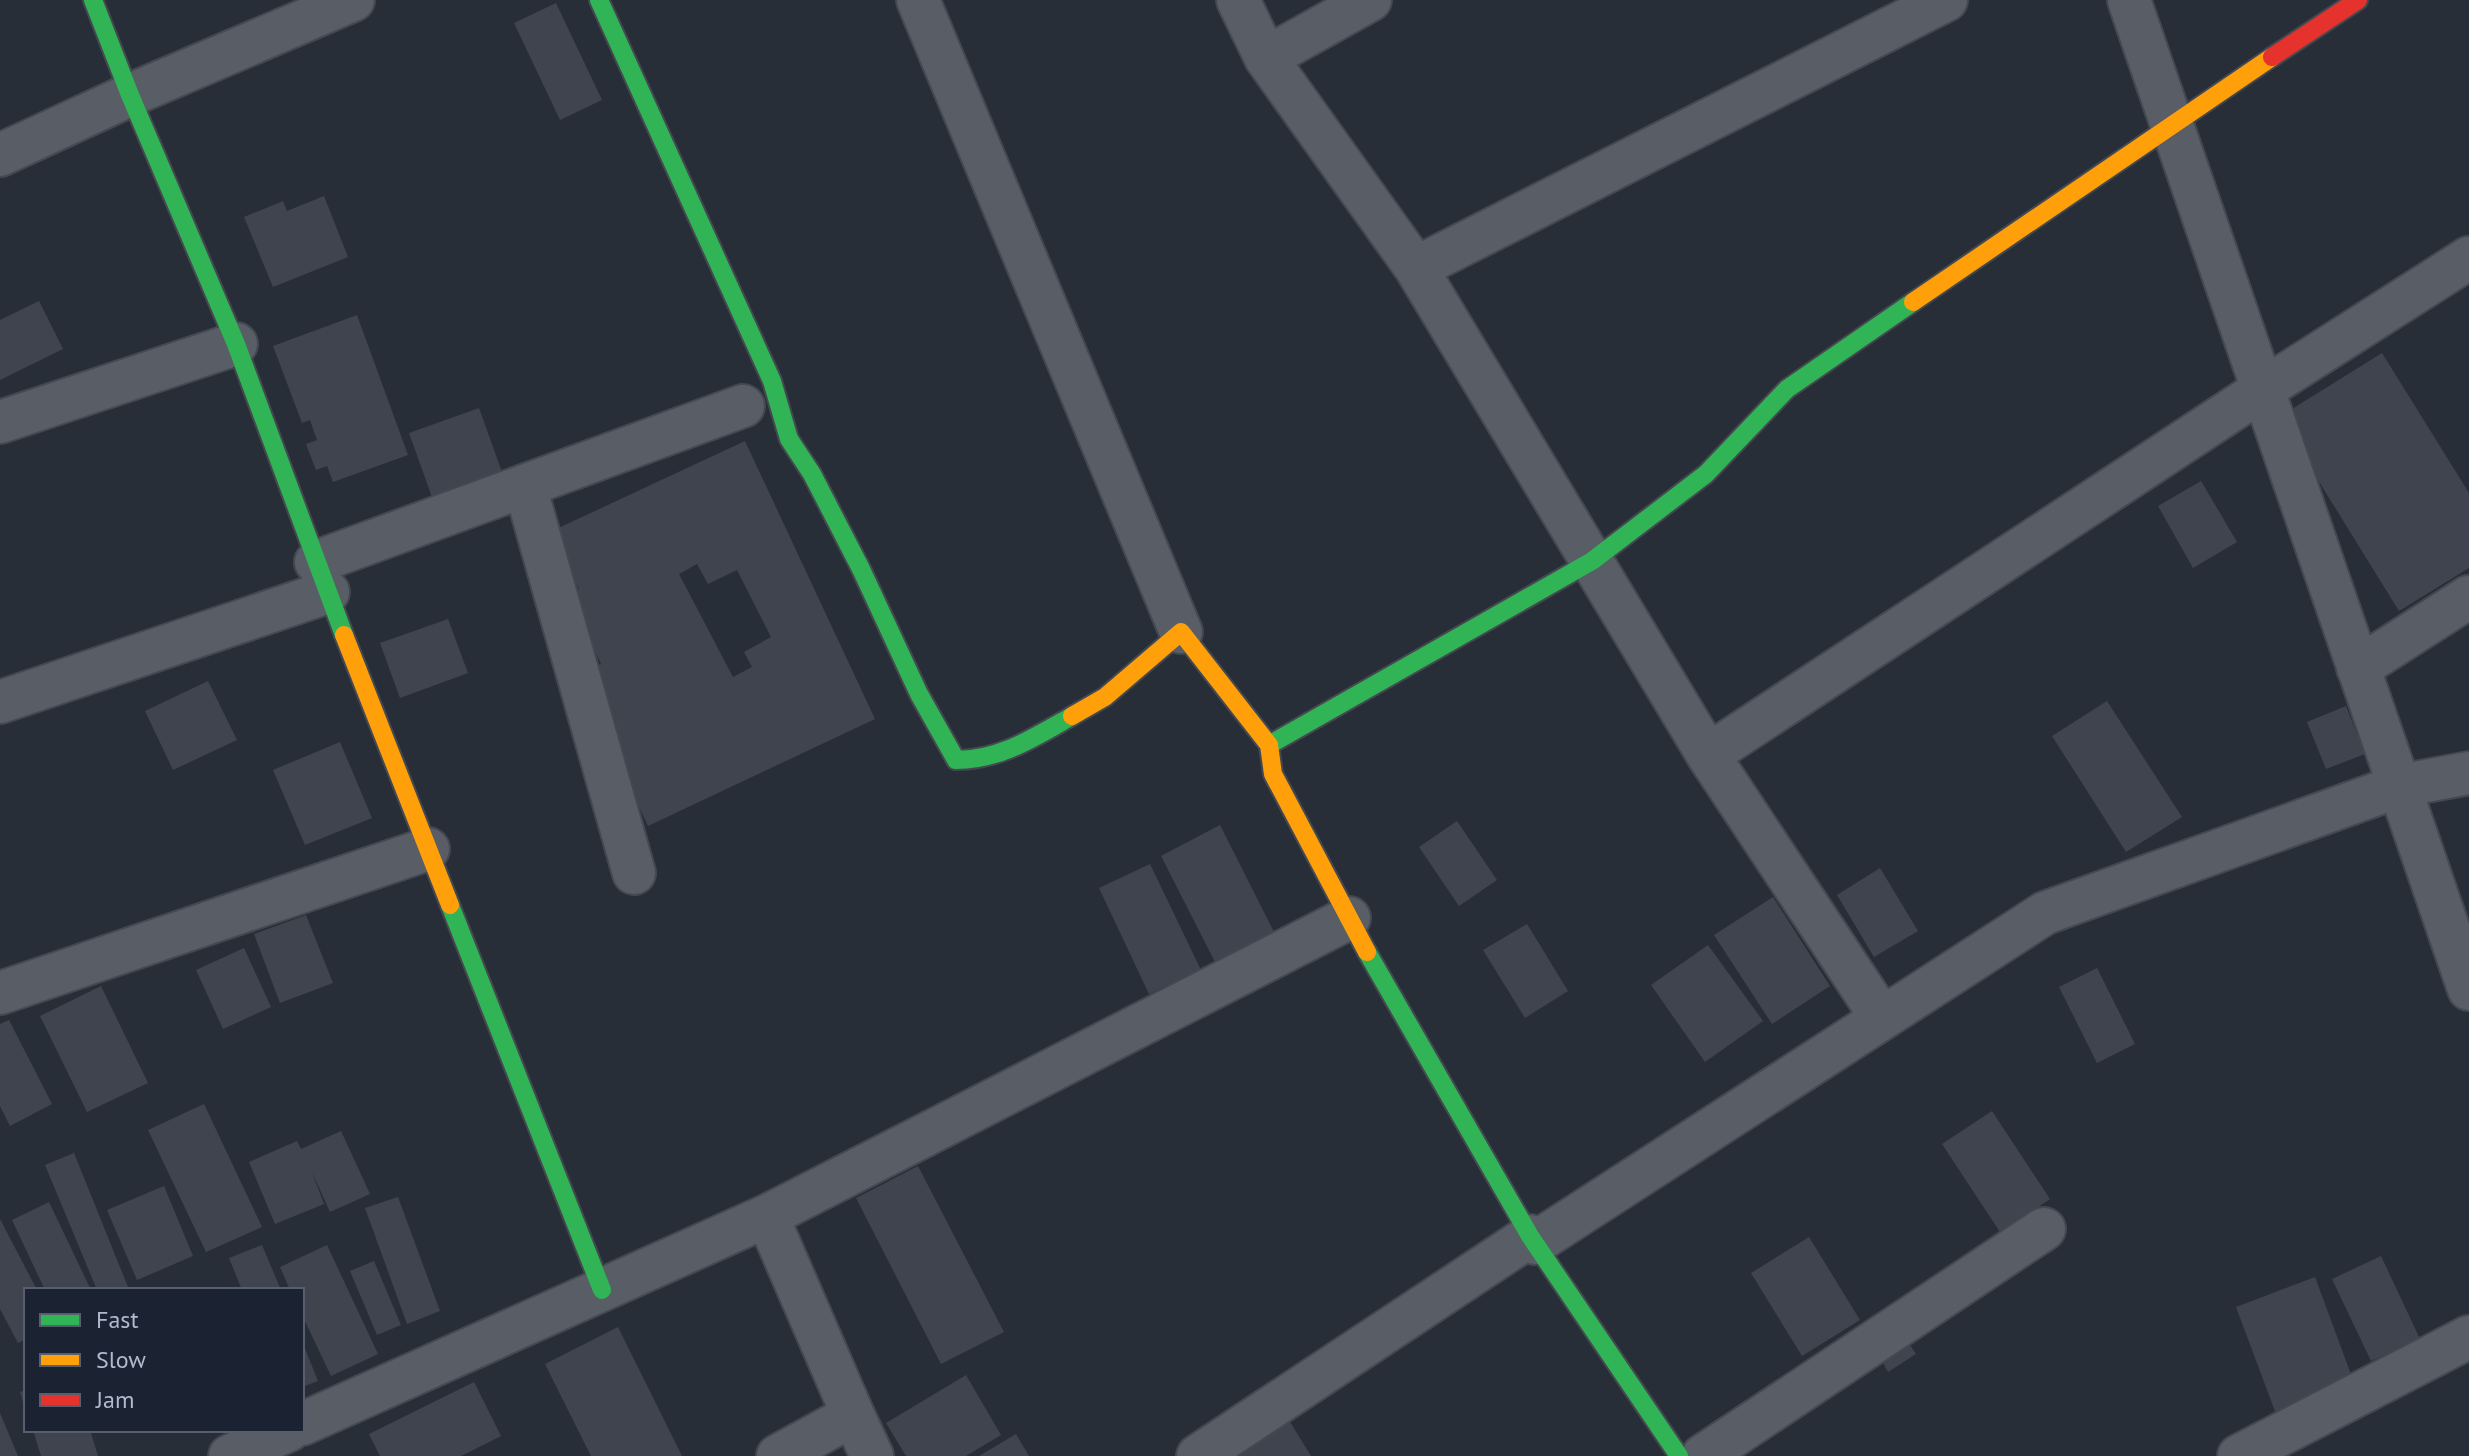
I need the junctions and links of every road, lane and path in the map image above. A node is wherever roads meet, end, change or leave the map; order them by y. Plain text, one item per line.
1 (93, 0) edge
2 (353, 0) edge
3 (599, 0) edge
4 (918, 0) edge
5 (1238, 0) edge
6 (1370, 0) edge
7 (1946, 0) edge
8 (2129, 0) edge
9 (2358, 0) edge
10 (1266, 58) junction
11 (130, 95) junction
12 (2173, 123) junction
13 (0, 155) edge
14 (2469, 258) edge
15 (1416, 268) junction
16 (236, 344) junction
17 (2262, 390) junction
18 (743, 406) dead end
19 (0, 422) edge
20 (525, 486) junction
21 (1592, 561) junction
22 (322, 577) junction
23 (2469, 597) edge
24 (1181, 632) junction
25 (2358, 668) junction
26 (0, 702) edge
27 (1269, 745) junction
28 (1708, 755) junction
29 (2469, 773) edge
30 (2399, 786) junction
31 (428, 849) junction
32 (634, 873) dead end
33 (1349, 918) junction
34 (2469, 989) edge
35 (0, 993) edge
36 (1882, 1018) junction
37 (767, 1216) junction
38 (2044, 1229) dead end
39 (1532, 1240) junction
40 (602, 1290) junction
41 (2469, 1337) edge
42 (853, 1415) junction
43 (304, 1423) edge
44 (284, 1432) edge
45 (230, 1456) edge
46 (778, 1456) edge
47 (872, 1456) edge
48 (1198, 1456) edge
49 (1679, 1456) edge
50 (1703, 1456) edge
51 (2239, 1456) edge

1 - 11 street
2 - 11 street
3 - 24 street
4 - 24 street
5 - 10 street
6 - 10 street
7 - 15 street
8 - 12 street
9 - 12 street
10 - 15 street
11 - 13 street
11 - 16 street
12 - 17 street
12 - 21 street
14 - 17 street
15 - 21 street
16 - 19 street
16 - 22 street
17 - 25 street
17 - 28 street
18 - 20 street
20 - 22 street
20 - 32 street
21 - 27 street
21 - 28 street
22 - 26 street
22 - 31 street
23 - 25 street
24 - 27 street
25 - 30 street
27 - 33 street
28 - 36 street
29 - 30 street
30 - 34 street
30 - 36 street
31 - 35 street
31 - 40 street
33 - 37 street
33 - 39 street
36 - 39 street
37 - 40 street
37 - 42 street
38 - 50 street
39 - 48 street
39 - 49 street
40 - 43 street
41 - 51 street
42 - 46 street
42 - 47 street
44 - 45 street

